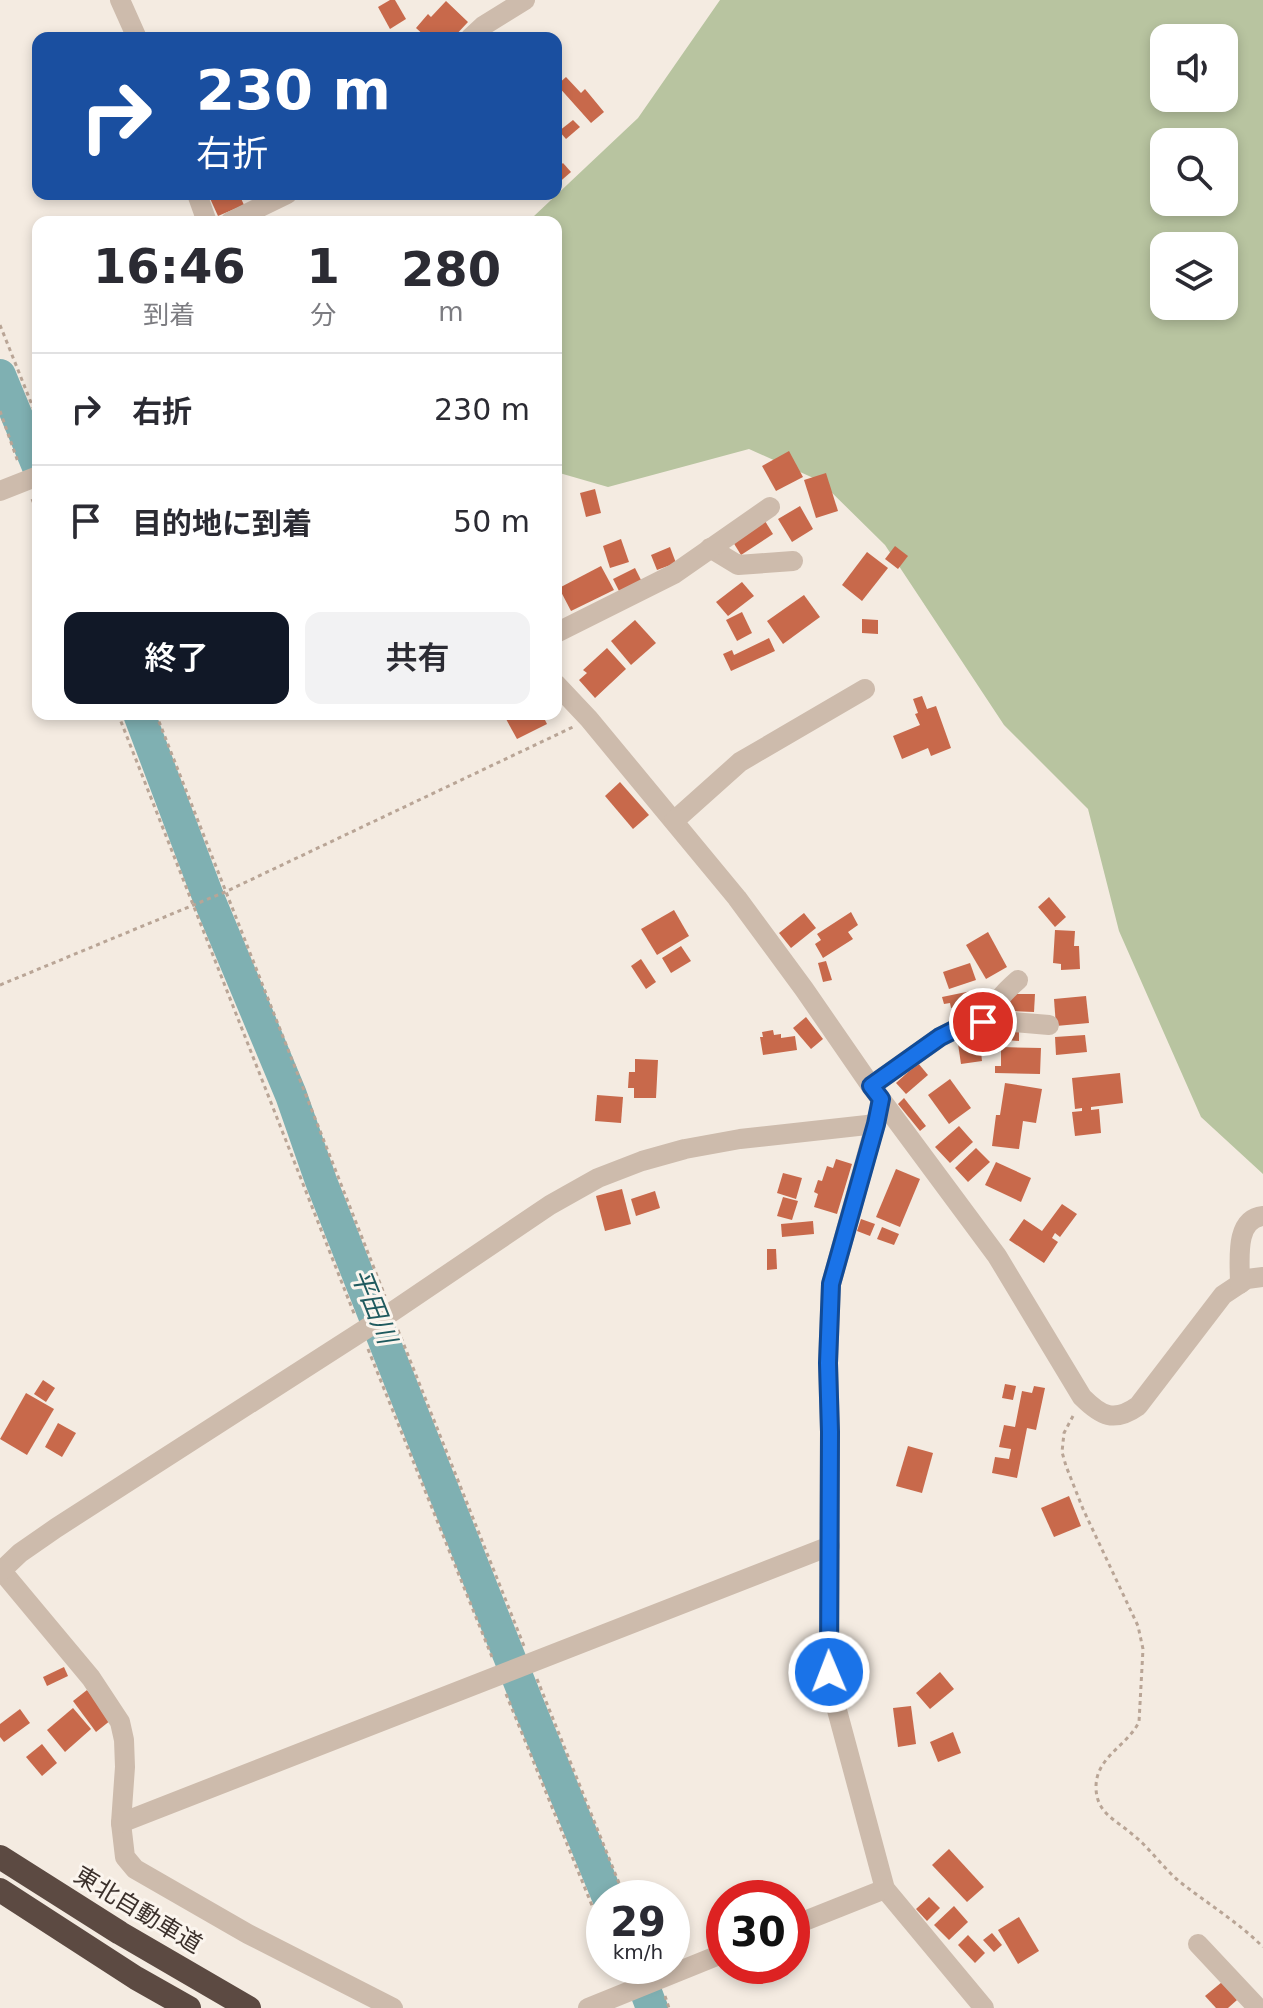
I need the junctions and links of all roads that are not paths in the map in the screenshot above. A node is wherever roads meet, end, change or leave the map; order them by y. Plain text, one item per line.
1 (120, 0) edge
2 (525, 0) edge
3 (134, 32) edge
4 (476, 32) edge
5 (275, 200) edge
6 (242, 216) edge
7 (32, 478) edge
8 (0, 491) edge
9 (770, 507) dead end
10 (710, 548) junction
11 (793, 561) dead end
12 (562, 630) edge
13 (865, 689) dead end
14 (562, 690) edge
15 (674, 821) junction
16 (1018, 980) dead end
17 (992, 1021) junction
18 (1049, 1025) dead end
19 (876, 1092) junction
20 (876, 1124) junction
21 (1263, 1216) edge
22 (1263, 1277) edge
23 (1240, 1284) junction
24 (830, 1546) junction
25 (0, 1571) edge
26 (121, 1823) junction
27 (0, 1857) edge
28 (885, 1889) junction
29 (0, 1890) edge
30 (810, 1919) edge
31 (1198, 1944) dead end
32 (706, 1960) edge
33 (189, 2008) edge
34 (249, 2008) edge
35 (393, 2008) edge
36 (588, 2008) edge
37 (984, 2008) edge
38 (1258, 2008) edge

1 - 3 street
2 - 4 street
5 - 6 street
7 - 8 street
9 - 10 street
10 - 11 street
10 - 12 street
13 - 15 street
14 - 15 street
15 - 19 street
16 - 17 street
17 - 18 street
17 - 19 street
19 - 20 street
19 - 23 street
20 - 24 street
20 - 25 street
21 - 23 street
22 - 23 street
24 - 26 street
24 - 28 street
25 - 26 street
26 - 35 street
27 - 34 highway, 東北自動車道
28 - 30 street
28 - 37 street
29 - 33 highway
31 - 38 street
32 - 36 street

